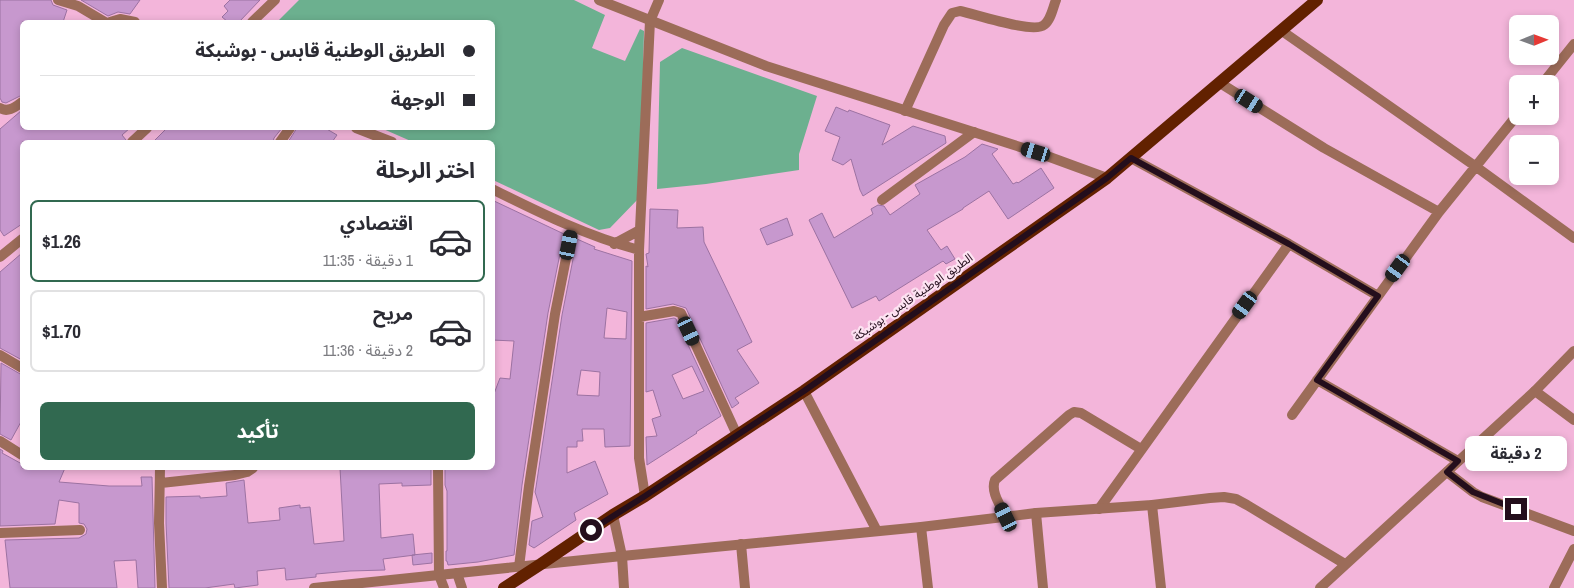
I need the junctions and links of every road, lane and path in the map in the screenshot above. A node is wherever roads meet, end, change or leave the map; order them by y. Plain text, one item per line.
1 (58, 0) edge
2 (275, 0) edge
3 (599, 0) edge
4 (659, 0) edge
5 (1056, 0) edge
6 (1317, 0) edge
7 (617, 3) edge
8 (102, 20) edge
9 (254, 20) edge
10 (650, 21) junction
11 (1282, 32) junction
12 (1574, 44) edge
13 (1549, 75) edge
14 (1220, 83) junction
15 (20, 103) edge
16 (0, 108) edge
17 (905, 111) junction
18 (1509, 125) edge
19 (145, 130) edge
20 (361, 130) edge
21 (974, 132) junction
22 (134, 140) edge
23 (387, 140) edge
24 (1131, 158) junction
25 (1475, 166) junction
26 (1107, 178) junction
27 (495, 190) edge
28 (882, 200) dead end
29 (1439, 212) junction
30 (572, 228) junction
31 (640, 230) junction
32 (1574, 238) edge
33 (20, 240) edge
34 (614, 244) junction
35 (1289, 244) junction
36 (639, 250) junction
37 (0, 257) edge
38 (1378, 296) junction
39 (639, 317) junction
40 (1574, 351) edge
41 (0, 355) edge
42 (20, 367) edge
43 (1317, 380) junction
44 (804, 391) junction
45 (1535, 391) junction
46 (1292, 415) dead end
47 (1574, 420) edge
48 (737, 435) junction
49 (0, 441) edge
50 (1141, 449) junction
51 (20, 454) edge
52 (1458, 461) junction
53 (160, 470) edge
54 (250, 470) edge
55 (438, 470) edge
56 (1447, 472) junction
57 (161, 483) junction
58 (645, 496) junction
59 (1152, 505) junction
60 (1098, 508) junction
61 (1036, 513) junction
62 (613, 514) junction
63 (1006, 517) junction
64 (921, 527) junction
65 (80, 530) dead end
66 (877, 531) junction
67 (1574, 531) edge
68 (0, 533) edge
69 (741, 544) junction
70 (1574, 549) edge
71 (622, 556) junction
72 (541, 564) junction
73 (1345, 564) junction
74 (519, 567) junction
75 (457, 573) junction
76 (439, 575) junction
77 (162, 588) edge
78 (314, 588) edge
79 (444, 588) edge
80 (462, 588) edge
81 (504, 588) edge
82 (624, 588) edge
83 (745, 588) edge
84 (928, 588) edge
85 (1043, 588) edge
86 (1161, 588) edge
87 (1320, 588) edge
88 (1554, 588) edge

1 - 8 street
2 - 9 street
3 - 7 street
4 - 10 street
5 - 17 street
6 - 11 main road, الطريق الوطنية قابس - بوشبكة
7 - 10 street
10 - 17 street
10 - 31 street
11 - 14 main road, الطريق الوطنية قابس - بوشبكة
11 - 25 street
12 - 13 street
14 - 24 main road, الطريق الوطنية قابس - بوشبكة
14 - 29 street
15 - 16 street
17 - 21 street
18 - 25 street
19 - 22 street
20 - 23 street
21 - 26 street
21 - 28 street
24 - 26 main road, الطريق الوطنية قابس - بوشبكة
24 - 35 street
25 - 29 street
25 - 32 street
26 - 44 main road, الطريق الوطنية قابس - بوشبكة
27 - 30 street
29 - 38 street
30 - 34 street
30 - 74 street
31 - 34 street
31 - 36 street
33 - 37 street
34 - 36 street
35 - 38 street
35 - 50 street
36 - 39 street
38 - 43 street
39 - 48 street
39 - 58 street
40 - 45 street
41 - 42 street
43 - 46 street
43 - 52 street
44 - 48 main road, الطريق الوطنية قابس - بوشبكة
44 - 66 street
45 - 47 street
45 - 52 street
48 - 58 main road, الطريق الوطنية قابس - بوشبكة
49 - 51 street
50 - 60 street
50 - 63 street
52 - 56 street
53 - 57 street
54 - 57 street
55 - 76 street
56 - 67 street
56 - 73 street
57 - 77 street
58 - 62 main road, الطريق الوطنية قابس - بوشبكة
59 - 60 street
59 - 73 street
59 - 86 street
60 - 61 street
61 - 63 street
61 - 85 street
62 - 71 street
62 - 72 main road, الطريق الوطنية قابس - بوشبكة
63 - 64 street
64 - 66 street
64 - 84 street
65 - 68 street
66 - 69 street
69 - 71 street
69 - 83 street
70 - 88 street
71 - 72 street
71 - 82 street
72 - 74 street
72 - 81 main road, الطريق الوطنية قابس - بوشبكة
73 - 87 street
74 - 75 street
75 - 76 street
75 - 80 street
76 - 78 street
76 - 79 street

